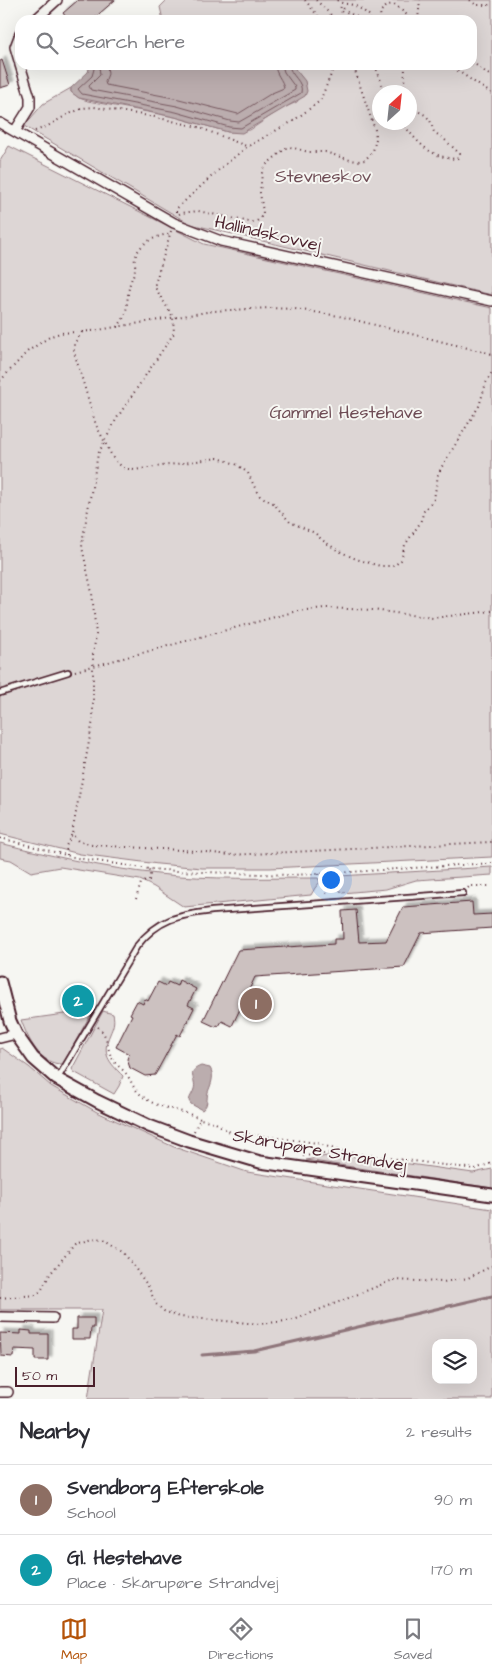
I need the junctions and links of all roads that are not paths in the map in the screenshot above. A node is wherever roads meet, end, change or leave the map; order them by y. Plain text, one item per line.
1 (57, 0) edge
2 (40, 15) edge
3 (22, 70) edge
4 (0, 123) edge
5 (17, 128) junction
6 (492, 301) edge
7 (68, 672) road end
8 (0, 693) edge
9 (462, 893) road end
10 (1, 985) edge
11 (16, 1034) junction
12 (0, 1038) edge
13 (58, 1079) junction
14 (492, 1195) edge
15 (0, 1317) edge
16 (53, 1318) dead end

1 - 2 street
3 - 5 street
4 - 5 street, Hallindskovvej
5 - 6 street, Hallindskovvej
7 - 8 lane
9 - 13 lane
10 - 11 street, Skårupøre Strandvej
11 - 12 street
11 - 13 street, Skårupøre Strandvej
13 - 14 street, Skårupøre Strandvej
15 - 16 street

